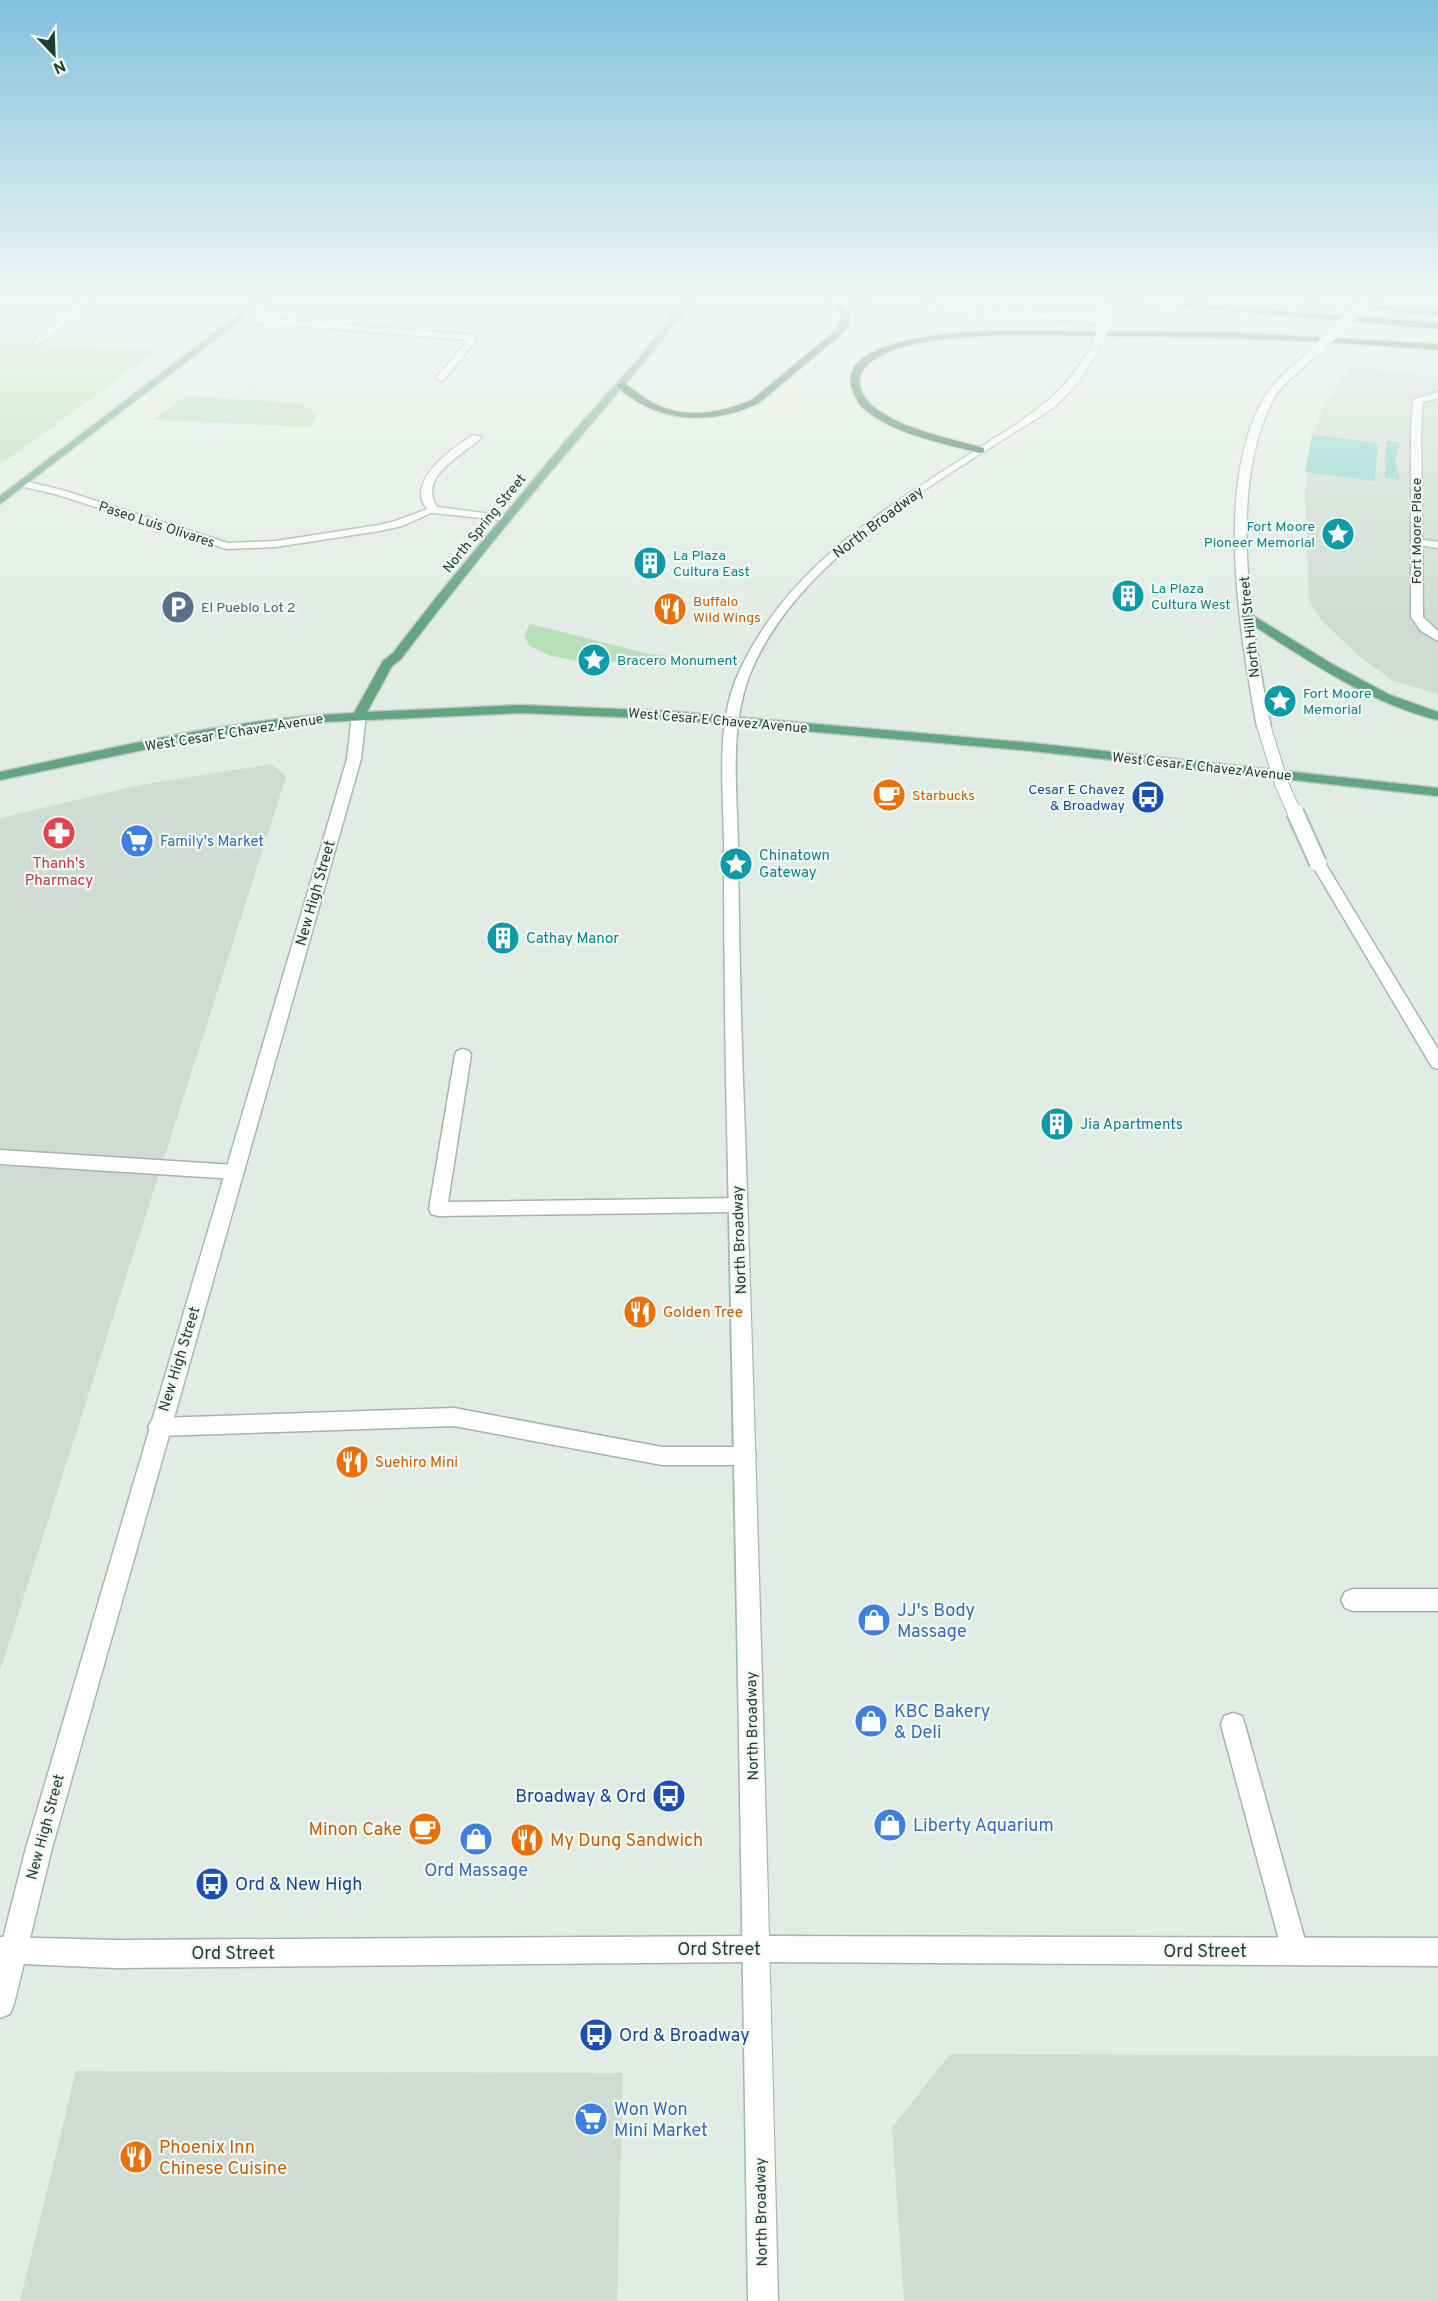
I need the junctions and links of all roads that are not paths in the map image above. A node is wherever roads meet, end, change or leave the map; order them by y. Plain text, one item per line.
1 (123, 408) edge
2 (601, 408) edge
3 (658, 408) edge
4 (742, 408) edge
5 (870, 408) edge
6 (1045, 408) edge
7 (1264, 408) edge
8 (1416, 408) edge
9 (477, 437) dead end
10 (980, 450) junction
11 (24, 484) junction
12 (0, 501) edge
13 (433, 510) junction
14 (507, 519) junction
15 (1416, 542) junction
16 (1438, 545) edge
17 (1247, 616) junction
18 (1438, 637) edge
19 (359, 716) junction
20 (1438, 716) edge
21 (729, 722) junction
22 (0, 776) edge
23 (1438, 792) edge
24 (463, 1055) dead end
25 (1438, 1063) edge
26 (0, 1157) edge
27 (235, 1172) junction
28 (738, 1206) junction
29 (159, 1427) junction
30 (745, 1456) junction
31 (1353, 1600) dead end
32 (1438, 1600) edge
33 (1233, 1725) dead end
34 (755, 1949) junction
35 (7, 1950) edge
36 (1295, 1951) junction
37 (1438, 1952) edge
38 (0, 2004) edge
39 (763, 2301) edge

1 - 11 main road
2 - 14 main road, North Spring Street
3 - 4 highway
5 - 10 highway
6 - 10 main road, North Broadway, bridge
7 - 17 main road, North Hill Street, bridge
8 - 15 main road, Fort Moore Place
9 - 13 main road
10 - 21 main road, North Broadway
11 - 12 main road
11 - 13 main road, Paseo Luis Olivares
13 - 14 main road
14 - 19 main road, North Spring Street
15 - 16 main road
15 - 18 main road, Fort Moore Place
17 - 20 main road
17 - 25 main road, North Hill Street, bridge
19 - 21 main road, West Cesar E Chavez Avenue
19 - 22 main road, West Cesar E Chavez Avenue
19 - 27 main road, New High Street
21 - 23 main road, West Cesar E Chavez Avenue
21 - 28 main road, North Broadway
24 - 28 main road
26 - 27 main road
27 - 29 main road, New High Street
28 - 30 main road, North Broadway
29 - 30 main road
29 - 35 main road, New High Street
30 - 34 main road, North Broadway
31 - 32 main road
33 - 36 main road
34 - 35 main road, Ord Street
34 - 36 main road, Ord Street
34 - 39 main road, North Broadway
35 - 38 main road, New High Street
36 - 37 main road, Ord Street

